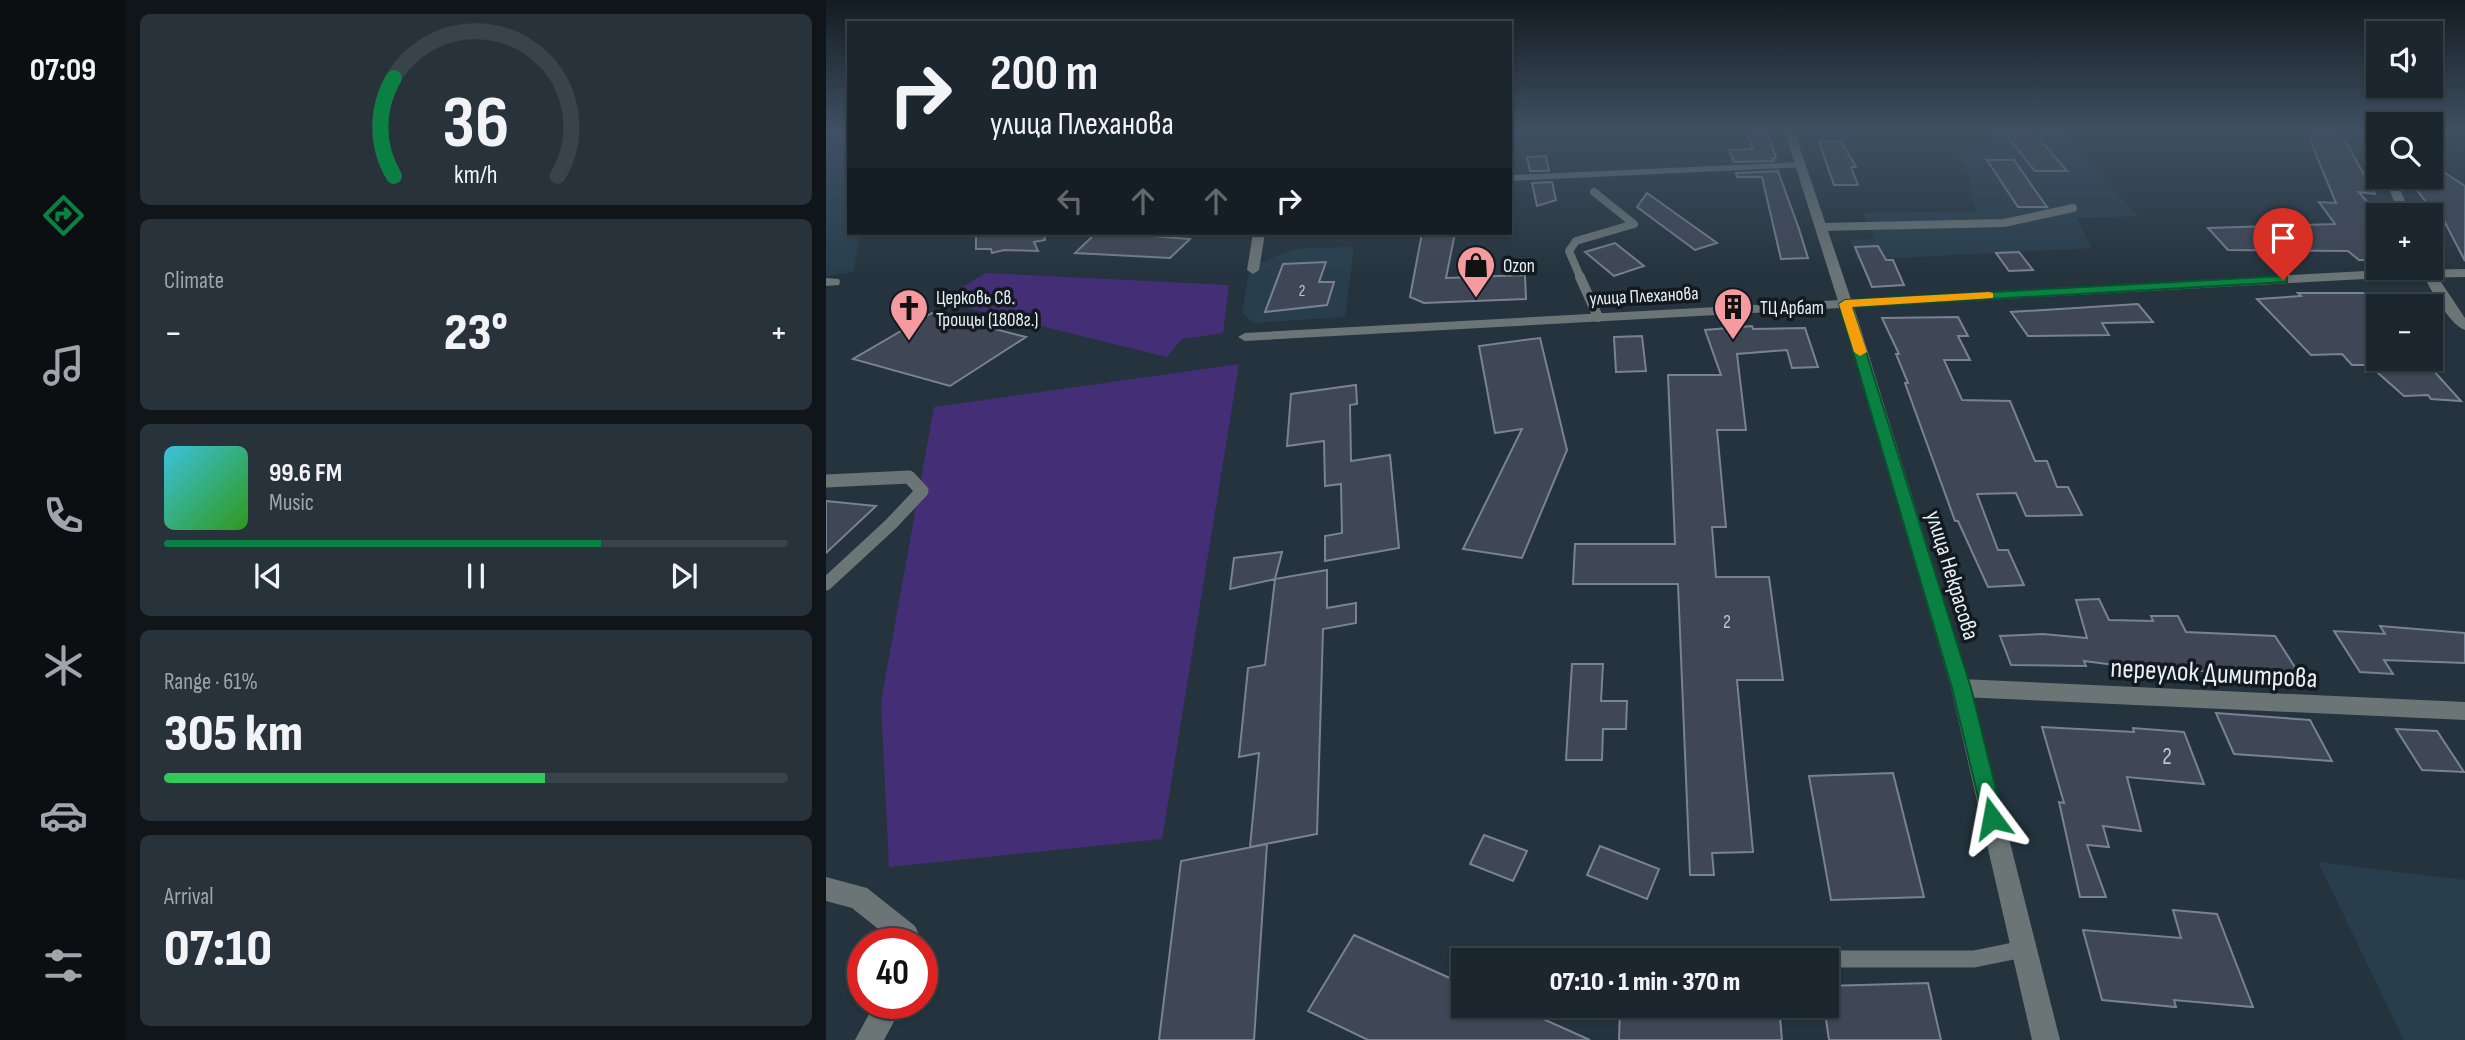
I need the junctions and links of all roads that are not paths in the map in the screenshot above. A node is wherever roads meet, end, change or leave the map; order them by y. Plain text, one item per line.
1 (1806, 179) edge
2 (1594, 192) dead end
3 (2073, 208) dead end
4 (1821, 227) junction
5 (1259, 235) edge
6 (1253, 270) dead end
7 (2443, 271) edge
8 (2465, 273) edge
9 (2366, 274) edge
10 (2432, 280) edge
11 (1845, 304) junction
12 (1598, 317) junction
13 (2465, 326) edge
14 (1245, 337) dead end
15 (832, 481) edge
16 (826, 492) edge
17 (826, 584) edge
18 (1961, 688) junction
19 (2465, 712) edge
20 (826, 889) edge
21 (897, 928) edge
22 (2023, 949) junction
23 (1839, 959) edge
24 (881, 1019) edge
25 (869, 1040) edge
26 (2046, 1040) edge

1 - 4 street, улица Некрасова
2 - 12 lane
3 - 4 lane
4 - 11 street, улица Некрасова
5 - 6 street
7 - 8 street, улица Плеханова
9 - 11 street, улица Плеханова
10 - 13 street
11 - 12 street, улица Плеханова
11 - 18 street, улица Некрасова
12 - 14 street, улица Плеханова
15 - 16 lane
15 - 17 lane
18 - 19 street, переулок Димитрова
18 - 22 street, улица Некрасова
20 - 21 street
22 - 23 lane
22 - 26 street, улица Некрасова
24 - 25 street

